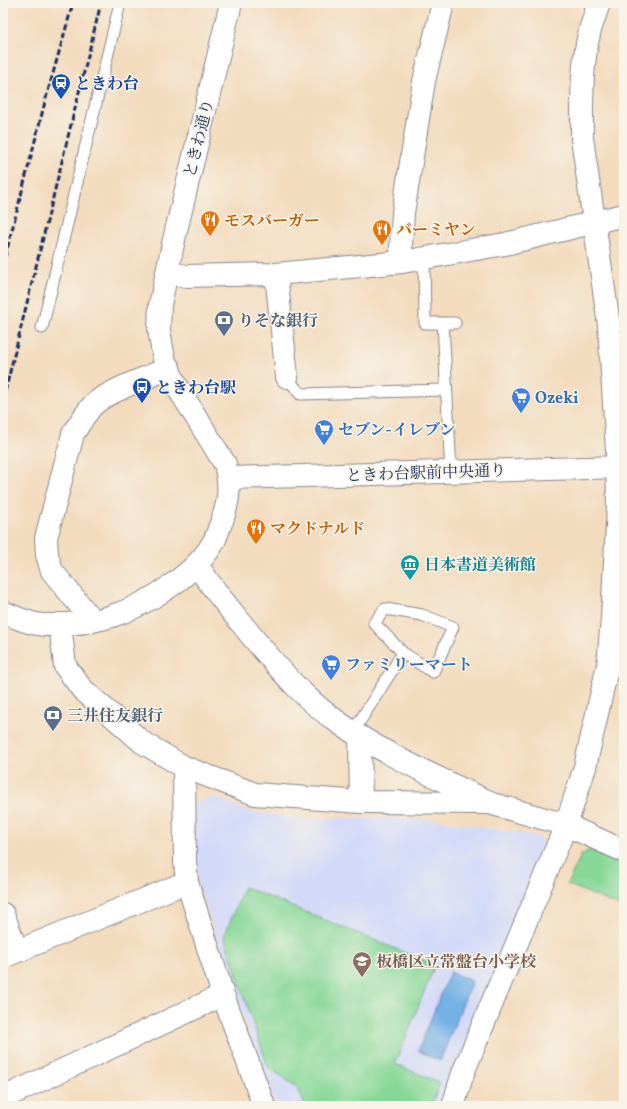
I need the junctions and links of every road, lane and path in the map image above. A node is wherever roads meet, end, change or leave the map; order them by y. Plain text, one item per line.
1 (120, 3) edge
2 (231, 3) edge
3 (443, 3) edge
4 (598, 3) edge
5 (613, 3) edge
6 (609, 218) edge
7 (424, 258) junction
8 (402, 262) junction
9 (167, 273) junction
10 (276, 274) junction
11 (455, 323) dead end
12 (443, 324) junction
13 (42, 328) dead end
14 (624, 362) edge
15 (169, 368) junction
16 (287, 377) joint
17 (446, 390) junction
18 (620, 467) edge
19 (451, 472) junction
20 (229, 478) junction
21 (197, 564) junction
22 (3, 612) edge
23 (92, 620) junction
24 (620, 620) edge
25 (60, 624) junction
26 (403, 654) junction
27 (357, 735) junction
28 (184, 767) junction
29 (361, 802) junction
30 (489, 803) junction
31 (572, 828) junction
32 (624, 851) edge
33 (186, 882) junction
34 (3, 914) edge
35 (10, 954) edge
36 (223, 995) junction
37 (3, 1098) edge
38 (264, 1106) edge
39 (453, 1106) edge
40 (466, 1106) edge

1 - 13 lane
2 - 9 street, ときわ通り
3 - 8 street
4 - 6 street
5 - 6 street
6 - 7 street
6 - 14 street
6 - 18 street
7 - 8 street
7 - 12 lane
8 - 10 street
9 - 10 street
9 - 15 street, ときわ通り
10 - 16 street
11 - 12 lane
12 - 17 lane
15 - 20 street, ときわ通り
15 - 23 street
16 - 17 lane
17 - 19 lane
18 - 19 street, ときわ台駅前中央通り
18 - 24 street
19 - 20 street, ときわ台駅前中央通り
20 - 21 street
21 - 23 street
21 - 27 street
22 - 25 street
23 - 25 street
24 - 31 street
25 - 28 street
26 - 26 lane
26 - 27 lane
27 - 29 street
27 - 30 street
28 - 29 street
28 - 33 street
29 - 30 street
30 - 31 street
31 - 32 street
31 - 39 street
31 - 40 street
33 - 35 street
33 - 36 street
34 - 35 street
36 - 37 street
36 - 38 street

